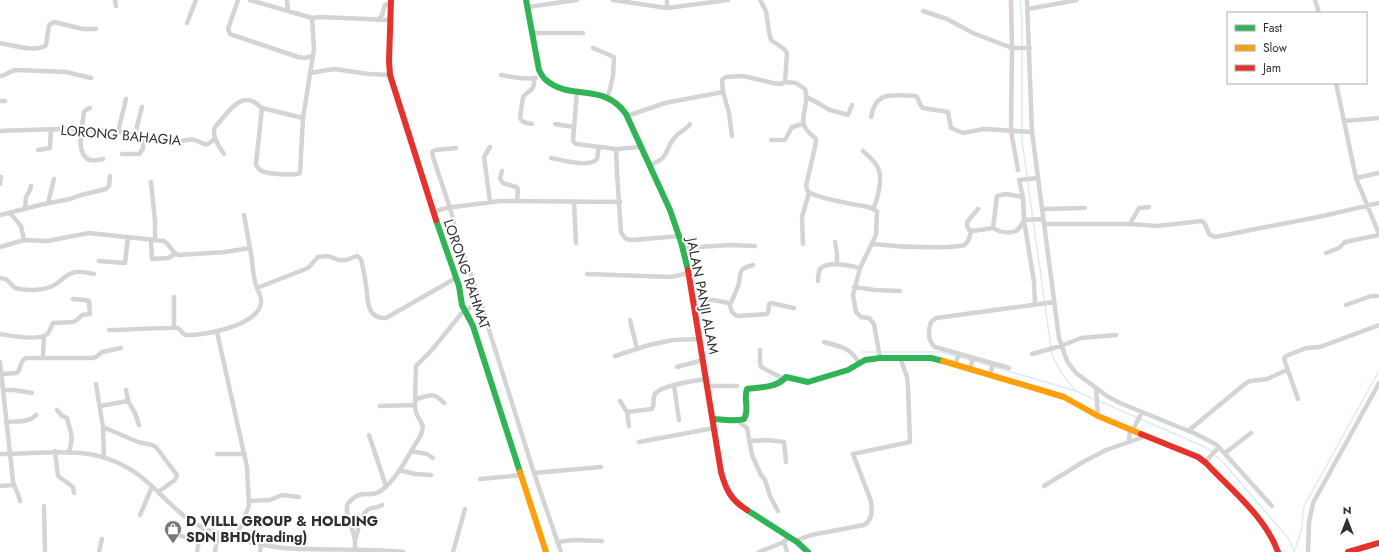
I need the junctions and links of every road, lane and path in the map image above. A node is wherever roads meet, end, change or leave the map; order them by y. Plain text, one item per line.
1 (115, 0) edge
2 (196, 0) edge
3 (238, 0) edge
4 (250, 0) edge
5 (287, 0) edge
6 (526, 0) edge
7 (577, 0) edge
8 (613, 0) edge
9 (667, 0) edge
10 (728, 0) edge
11 (760, 0) edge
12 (1011, 0) edge
13 (1027, 0) edge
14 (1077, 0) edge
15 (1314, 0) edge
16 (391, 2) edge
17 (706, 2) edge
18 (116, 6) dead end
19 (528, 7) junction
20 (667, 8) junction
21 (1028, 9) junction
22 (288, 11) junction
23 (923, 11) dead end
24 (1319, 12) edge
25 (312, 18) junction
26 (378, 20) junction
27 (389, 20) junction
28 (187, 22) dead end
29 (96, 29) dead end
30 (532, 33) junction
31 (583, 33) dead end
32 (0, 43) edge
33 (593, 48) dead end
34 (1014, 48) junction
35 (1028, 48) junction
36 (312, 56) junction
37 (310, 73) junction
38 (501, 74) dead end
39 (390, 75) junction
40 (0, 76) edge
41 (541, 76) junction
42 (91, 78) dead end
43 (534, 78) junction
44 (785, 82) junction
45 (1336, 84) edge
46 (577, 90) junction
47 (723, 92) junction
48 (608, 97) junction
49 (807, 97) junction
50 (126, 99) dead end
51 (852, 105) dead end
52 (142, 107) dead end
53 (90, 108) dead end
54 (262, 108) junction
55 (627, 116) junction
56 (871, 117) dead end
57 (303, 118) junction
58 (1379, 118) edge
59 (1344, 121) junction
60 (532, 124) dead end
61 (555, 124) dead end
62 (690, 124) dead end
63 (803, 124) junction
64 (574, 127) junction
65 (52, 129) junction
66 (82, 129) junction
67 (0, 131) edge
68 (1011, 131) junction
69 (118, 132) junction
70 (1030, 132) junction
71 (135, 134) junction
72 (143, 136) junction
73 (732, 136) dead end
74 (215, 138) junction
75 (771, 140) dead end
76 (490, 147) dead end
77 (599, 147) junction
78 (641, 147) junction
79 (456, 148) dead end
80 (38, 150) dead end
81 (616, 150) junction
82 (863, 151) dead end
83 (122, 154) dead end
84 (224, 154) dead end
85 (551, 158) dead end
86 (103, 160) dead end
87 (649, 165) junction
88 (1018, 170) dead end
89 (502, 171) dead end
90 (1379, 173) edge
91 (110, 176) dead end
92 (0, 177) edge
93 (1356, 178) junction
94 (54, 179) dead end
95 (1036, 179) junction
96 (151, 182) dead end
97 (0, 184) edge
98 (31, 186) dead end
99 (809, 193) junction
100 (1023, 197) junction
101 (517, 201) junction
102 (490, 202) junction
103 (574, 202) junction
104 (620, 202) junction
105 (48, 203) junction
106 (1379, 203) edge
107 (1367, 206) junction
108 (1149, 207) dead end
109 (448, 208) junction
110 (1085, 208) dead end
111 (25, 209) junction
112 (874, 209) junction
113 (978, 209) dead end
114 (1042, 209) junction
115 (436, 211) junction
116 (10, 213) junction
117 (0, 215) edge
118 (244, 215) dead end
119 (1026, 220) junction
120 (1042, 221) junction
121 (1130, 224) junction
122 (993, 228) junction
123 (971, 231) junction
124 (1379, 234) edge
125 (680, 236) junction
126 (128, 237) junction
127 (24, 240) junction
128 (153, 240) junction
129 (835, 242) dead end
130 (576, 243) dead end
131 (803, 244) dead end
132 (872, 244) junction
133 (755, 246) dead end
134 (0, 247) edge
135 (250, 248) junction
136 (683, 248) junction
137 (1326, 253) dead end
138 (175, 254) junction
139 (99, 261) dead end
140 (753, 264) dead end
141 (837, 264) junction
142 (860, 268) junction
143 (689, 273) junction
144 (94, 274) dead end
145 (587, 274) dead end
146 (0, 278) edge
147 (456, 278) junction
148 (818, 281) dead end
149 (854, 287) junction
150 (257, 288) junction
151 (900, 291) dead end
152 (1379, 296) edge
153 (174, 297) dead end
154 (73, 299) dead end
155 (478, 299) junction
156 (694, 300) junction
157 (1051, 302) junction
158 (1037, 303) junction
159 (730, 304) junction
160 (1346, 305) dead end
161 (794, 308) dead end
162 (465, 311) junction
163 (630, 320) dead end
164 (1379, 325) edge
165 (174, 327) junction
166 (109, 330) dead end
167 (218, 332) junction
168 (0, 334) edge
169 (1116, 335) dead end
170 (44, 336) junction
171 (700, 339) junction
172 (824, 342) dead end
173 (1061, 346) junction
174 (121, 348) dead end
175 (637, 349) junction
176 (760, 350) dead end
177 (1032, 354) dead end
178 (616, 356) dead end
179 (879, 356) junction
180 (43, 357) junction
181 (900, 357) junction
182 (957, 359) junction
183 (972, 359) junction
184 (703, 360) junction
185 (0, 362) edge
186 (859, 363) junction
187 (677, 367) dead end
188 (970, 367) junction
189 (1009, 368) dead end
190 (991, 369) junction
191 (1287, 370) junction
192 (1, 374) junction
193 (706, 378) junction
194 (784, 379) junction
195 (1379, 383) edge
196 (96, 384) dead end
197 (674, 385) junction
198 (708, 386) junction
199 (737, 386) dead end
200 (1096, 389) junction
201 (3, 390) junction
202 (126, 390) dead end
203 (32, 394) dead end
204 (1298, 399) dead end
205 (128, 401) junction
206 (620, 401) dead end
207 (415, 402) junction
208 (444, 403) dead end
209 (100, 406) junction
210 (380, 406) dead end
211 (57, 410) dead end
212 (627, 412) junction
213 (1141, 413) junction
214 (1098, 414) junction
215 (36, 415) dead end
216 (713, 419) junction
217 (679, 420) dead end
218 (738, 421) junction
219 (6, 422) junction
220 (139, 426) dead end
221 (629, 426) dead end
222 (102, 427) junction
223 (714, 428) junction
224 (1131, 430) junction
225 (1188, 431) junction
226 (1252, 433) dead end
227 (369, 436) dead end
228 (1146, 436) junction
229 (749, 441) junction
230 (639, 442) dead end
231 (1129, 442) junction
232 (1218, 448) junction
233 (55, 451) junction
234 (411, 451) junction
235 (69, 452) junction
236 (0, 454) edge
237 (9, 454) junction
238 (216, 454) dead end
239 (245, 454) junction
240 (1225, 454) junction
241 (104, 458) junction
242 (433, 458) dead end
243 (1206, 461) junction
244 (786, 462) dead end
245 (601, 467) dead end
246 (399, 470) junction
247 (534, 473) junction
248 (431, 475) dead end
249 (522, 475) junction
250 (480, 479) dead end
251 (14, 485) junction
252 (0, 486) edge
253 (386, 486) junction
254 (1044, 486) dead end
255 (152, 487) junction
256 (158, 492) junction
257 (74, 493) dead end
258 (298, 497) dead end
259 (20, 501) dead end
260 (249, 501) junction
261 (382, 505) dead end
262 (44, 506) dead end
263 (1272, 506) dead end
264 (465, 509) dead end
265 (778, 511) dead end
266 (140, 515) dead end
267 (204, 528) junction
268 (171, 532) dead end
269 (218, 533) junction
270 (236, 538) junction
271 (102, 539) dead end
272 (355, 539) junction
273 (786, 539) junction
274 (602, 541) dead end
275 (795, 541) junction
276 (198, 542) junction
277 (557, 542) junction
278 (1379, 542) edge
279 (261, 545) junction
280 (355, 551) junction
281 (806, 551) edge
282 (45, 552) edge
283 (99, 552) edge
284 (197, 552) edge
285 (215, 552) edge
286 (260, 552) edge
287 (403, 552) edge
288 (453, 552) edge
289 (546, 552) edge
290 (560, 552) edge
291 (759, 552) edge
292 (787, 552) edge
293 (1278, 552) edge
294 (1308, 552) edge
295 (1348, 552) edge

1 - 18 street
2 - 28 street
3 - 36 street
4 - 22 street
5 - 22 street
6 - 19 street
7 - 19 street
8 - 20 street
9 - 20 street
10 - 17 street
11 - 44 street
12 - 34 street
13 - 21 street
14 - 21 street
15 - 24 street
16 - 26 street
16 - 27 street, LORONG RAHMAT
17 - 20 street
19 - 30 street
21 - 35 street
22 - 25 street
23 - 34 street
25 - 26 street
25 - 36 street
26 - 27 street
27 - 39 street, LORONG RAHMAT
29 - 32 street
30 - 31 street
30 - 41 street
33 - 48 street
34 - 35 street
34 - 68 street
35 - 70 street
36 - 37 street
37 - 39 street
37 - 57 street
38 - 43 street
39 - 115 street, LORONG RAHMAT
40 - 42 street
41 - 43 street
41 - 46 street, JALAN PANJI ALAM
43 - 60 street
44 - 47 street
44 - 49 street
45 - 59 street
46 - 48 street, JALAN PANJI ALAM
46 - 64 street
47 - 55 street
47 - 73 street
48 - 55 street, JALAN PANJI ALAM
49 - 51 street
49 - 63 street
50 - 69 street
52 - 71 street
53 - 66 street
54 - 57 street
54 - 57 street
54 - 74 street
55 - 78 street, JALAN PANJI ALAM
56 - 68 street
58 - 59 street
59 - 93 street
61 - 64 street
62 - 87 street
63 - 75 street
63 - 99 street
64 - 77 street
65 - 66 street, LORONG BAHAGIA
65 - 67 street, LORONG BAHAGIA
65 - 80 street
66 - 69 street, LORONG BAHAGIA
66 - 86 street
68 - 70 street
68 - 88 street
69 - 71 street, LORONG BAHAGIA
70 - 95 street
71 - 72 street, LORONG BAHAGIA
72 - 74 street, LORONG BAHAGIA
72 - 83 street
74 - 84 street
76 - 102 street
77 - 81 street
77 - 85 street
78 - 81 street
78 - 87 street, JALAN PANJI ALAM
79 - 109 street
81 - 104 street
82 - 112 street
87 - 125 street, JALAN PANJI ALAM
89 - 101 street
90 - 93 street
91 - 105 street
92 - 97 street
93 - 107 street
94 - 105 street
95 - 100 street
95 - 114 street
96 - 128 street
98 - 111 street
99 - 112 street
99 - 131 street
100 - 119 street
100 - 122 street
101 - 102 street
101 - 103 street
102 - 109 street
103 - 104 street
103 - 130 street
104 - 125 street
105 - 111 street
106 - 107 street
107 - 121 street
107 - 124 street
108 - 121 street
109 - 115 street
109 - 155 street
110 - 114 street
111 - 116 street
112 - 132 street
113 - 123 street
114 - 120 street
115 - 147 street, LORONG RAHMAT
116 - 117 street
116 - 127 street
118 - 135 street
119 - 120 street
119 - 122 street
119 - 158 street
120 - 121 street
120 - 157 street
122 - 123 street
123 - 132 street
124 - 137 street
125 - 136 street, JALAN PANJI ALAM
126 - 127 street
126 - 128 street
126 - 139 street
127 - 134 street
128 - 138 street
128 - 138 street
129 - 141 street
132 - 142 street
133 - 136 street
135 - 138 street
135 - 150 street
136 - 143 street, JALAN PANJI ALAM
140 - 159 street
141 - 142 street
141 - 148 street
142 - 149 street
143 - 145 street
143 - 156 street, JALAN PANJI ALAM
144 - 146 street
147 - 150 street
147 - 162 street, LORONG RAHMAT
149 - 151 street
149 - 179 street
150 - 167 street
152 - 160 street
153 - 165 street
154 - 170 street
155 - 162 street
155 - 247 street
156 - 159 street
156 - 171 street, JALAN PANJI ALAM
157 - 158 street
157 - 173 street
158 - 182 street
159 - 161 street
162 - 207 street
162 - 249 street, LORONG RAHMAT
163 - 175 street
164 - 191 street
165 - 166 street
165 - 167 street
167 - 239 street
168 - 170 street
169 - 173 street
170 - 180 street
171 - 175 street
171 - 184 street, JALAN PANJI ALAM
172 - 186 street
173 - 177 street
173 - 200 street
174 - 180 street
175 - 178 street
176 - 194 street
179 - 181 street
179 - 186 street
180 - 192 street
181 - 182 street
181 - 275 street
182 - 183 street
182 - 188 street
183 - 188 street
183 - 190 street
184 - 187 street
184 - 193 street, JALAN PANJI ALAM
185 - 192 street
186 - 194 street
188 - 190 street
189 - 190 street
190 - 214 street
191 - 204 street
191 - 225 street
192 - 201 street
193 - 197 street
193 - 198 street, JALAN PANJI ALAM
194 - 218 street
195 - 294 street
196 - 209 street
197 - 212 street
197 - 217 street
198 - 199 street
198 - 216 street, JALAN PANJI ALAM
200 - 213 street
200 - 214 street
201 - 203 street
201 - 219 street
202 - 205 street
205 - 209 street
205 - 220 street
206 - 212 street
207 - 208 street
207 - 210 street
207 - 234 street
209 - 222 street
211 - 235 street
212 - 221 street
213 - 224 street
213 - 225 street
214 - 224 street
215 - 219 street
216 - 218 street
216 - 223 street, JALAN PANJI ALAM
218 - 229 street
219 - 237 street
222 - 241 street
222 - 256 street
223 - 230 street
223 - 273 street, JALAN PANJI ALAM
224 - 228 street
224 - 231 street
225 - 232 street
226 - 240 street
227 - 253 street
228 - 231 street
228 - 243 street
229 - 244 street
229 - 265 street
231 - 254 street
232 - 240 street
232 - 243 street
233 - 235 street
233 - 237 street
233 - 257 street
234 - 242 street
234 - 246 street
235 - 241 street
236 - 237 street
237 - 251 street
238 - 239 street
239 - 260 street
240 - 263 street
241 - 255 street
243 - 293 street
245 - 247 street
246 - 248 street
246 - 253 street
247 - 277 street
249 - 250 street
249 - 289 street, LORONG RAHMAT
251 - 252 street
251 - 259 street
253 - 272 street
255 - 256 street
255 - 266 street
256 - 267 street
258 - 260 street
260 - 270 street
261 - 272 street
262 - 282 street
264 - 288 street
267 - 269 street
267 - 276 street
268 - 276 street
269 - 270 street
269 - 285 street
270 - 279 street
271 - 283 street
272 - 280 street
273 - 275 street, JALAN PANJI ALAM
273 - 291 street
273 - 292 street
274 - 277 street
275 - 281 street, JALAN PANJI ALAM
276 - 284 street
277 - 290 street
278 - 295 street
279 - 280 street
279 - 286 street
280 - 287 street

